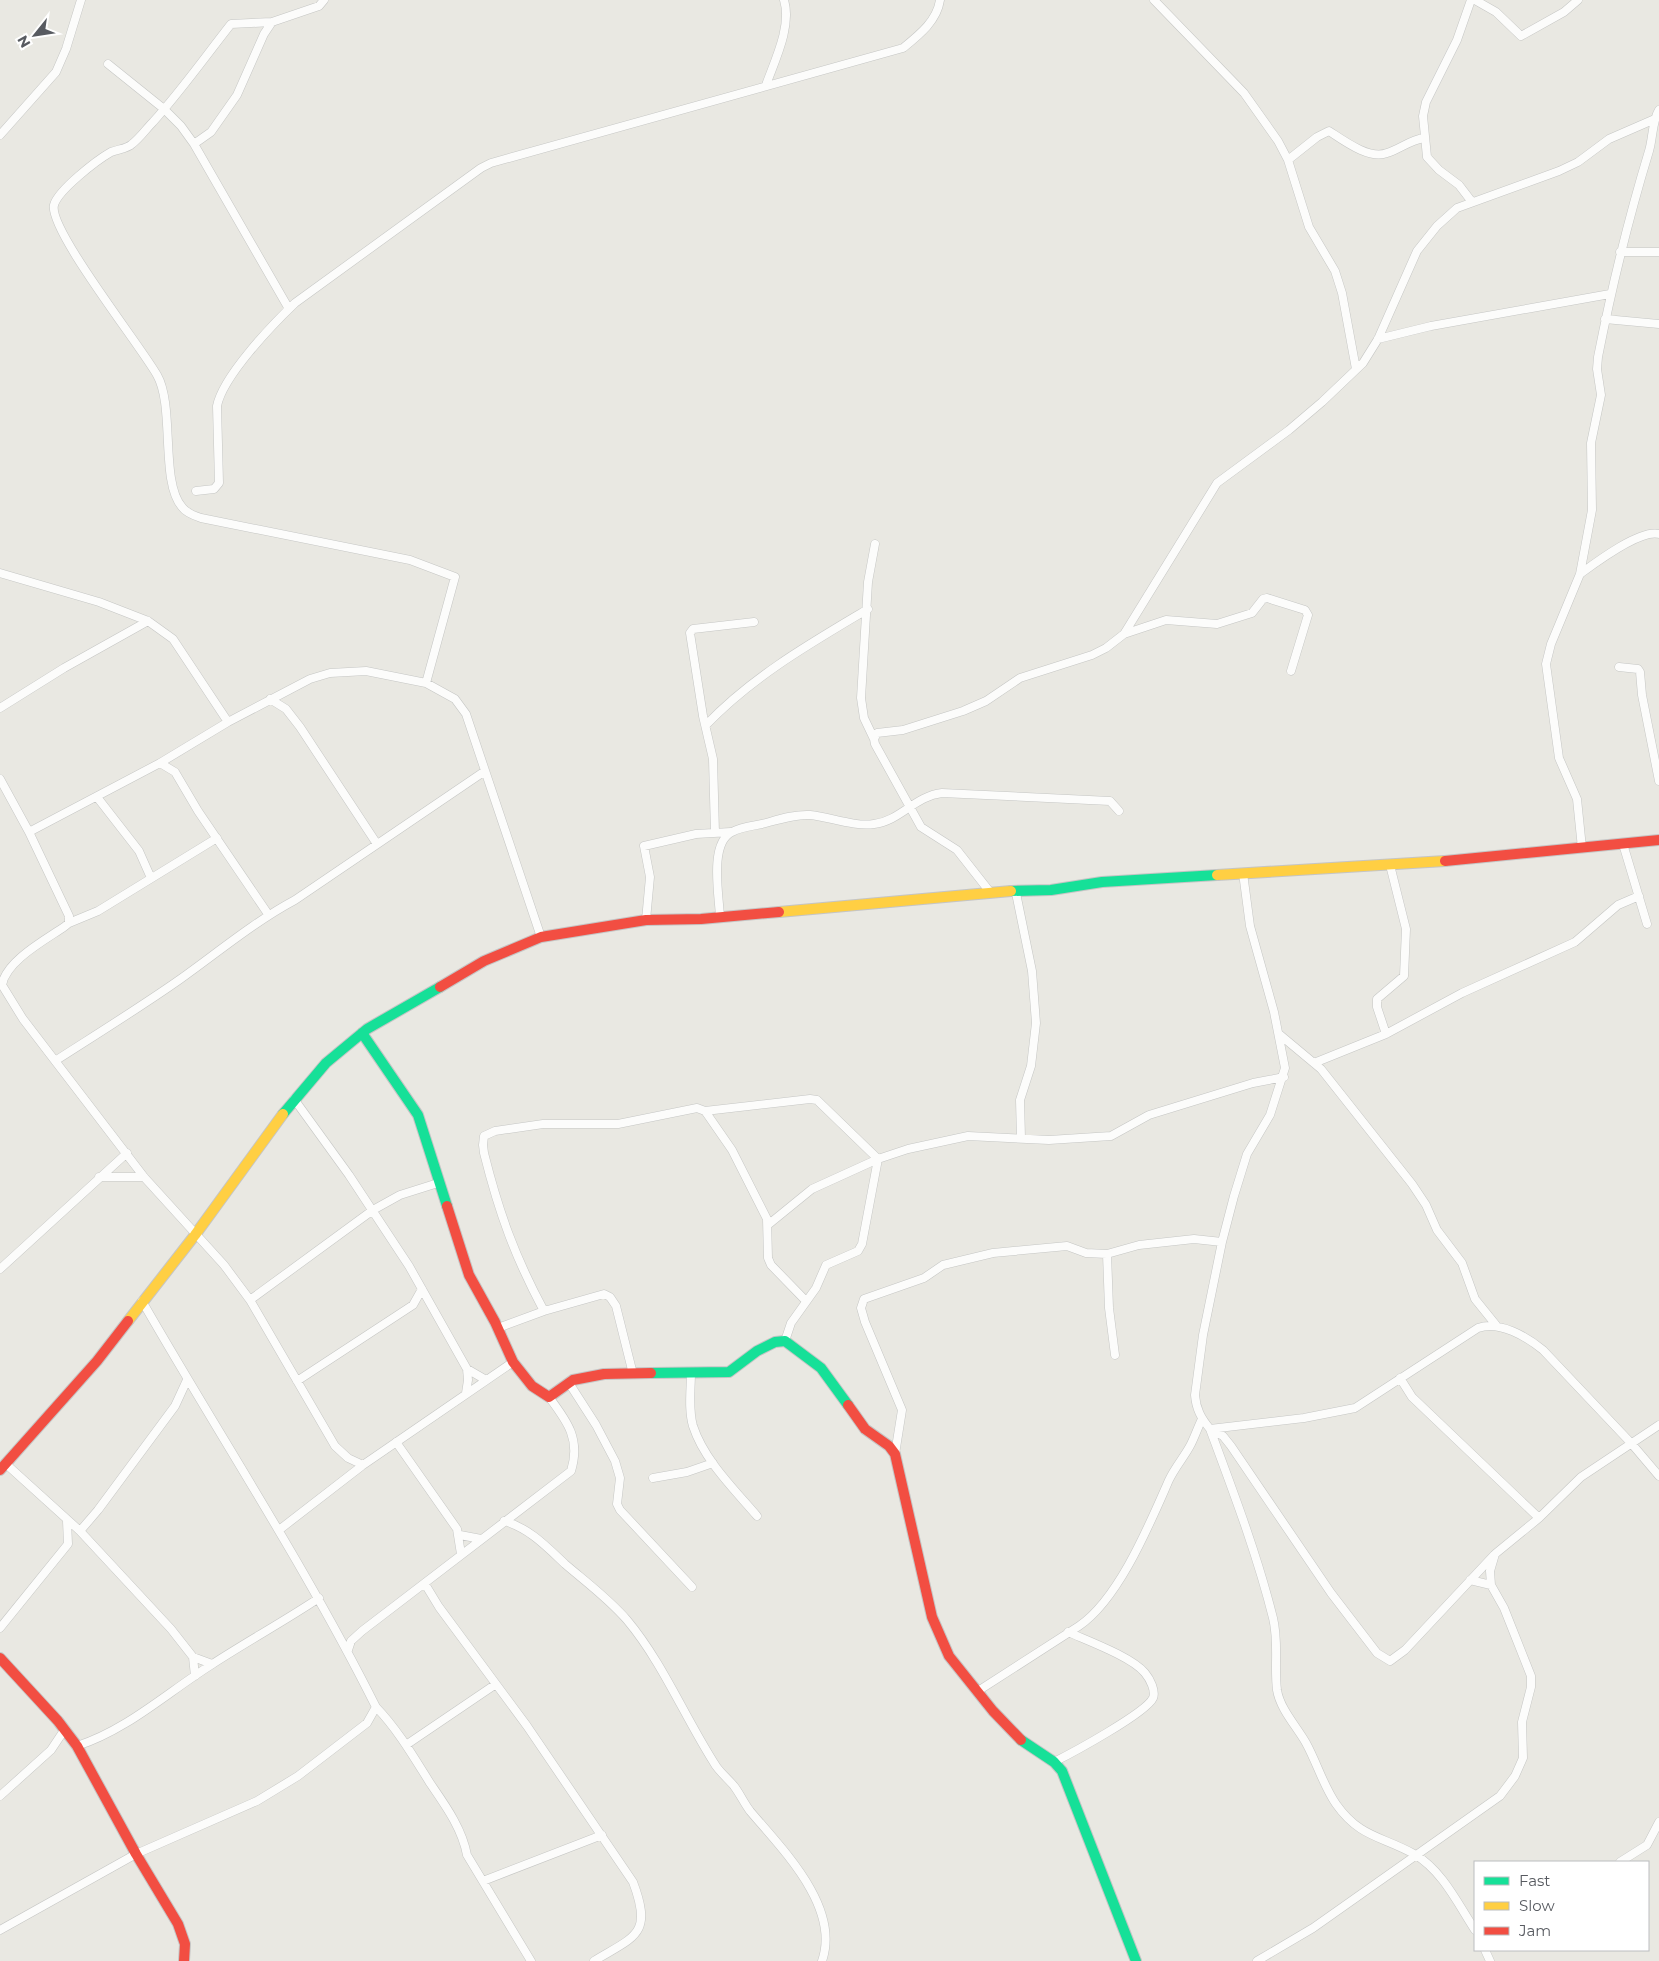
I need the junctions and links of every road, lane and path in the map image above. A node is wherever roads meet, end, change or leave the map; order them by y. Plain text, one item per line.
1 (81, 0) edge
2 (324, 0) edge
3 (784, 0) edge
4 (940, 0) edge
5 (1154, 0) edge
6 (1473, 0) edge
7 (1578, 0) edge
8 (272, 22) junction
9 (108, 64) dead end
10 (766, 85) junction
11 (164, 109) junction
12 (1659, 110) edge
13 (1654, 119) junction
14 (1657, 130) edge
15 (0, 135) edge
16 (1424, 138) junction
17 (194, 144) junction
18 (1288, 160) junction
19 (1472, 202) junction
20 (1620, 252) junction
21 (1659, 252) edge
22 (1610, 294) junction
23 (289, 309) junction
24 (1606, 319) junction
25 (1659, 324) edge
26 (1378, 340) junction
27 (1356, 369) junction
28 (196, 491) dead end
29 (1659, 534) edge
30 (875, 544) dead end
31 (0, 573) edge
32 (1580, 574) junction
33 (868, 609) junction
34 (148, 621) junction
35 (754, 622) dead end
36 (1124, 634) junction
37 (1619, 668) dead end
38 (1291, 671) dead end
39 (426, 682) junction
40 (270, 699) junction
41 (0, 708) edge
42 (228, 722) junction
43 (706, 725) junction
44 (874, 739) junction
45 (1656, 751) edge
46 (177, 753) junction
47 (160, 763) junction
48 (485, 771) junction
49 (175, 772) junction
50 (0, 779) edge
51 (1659, 781) edge
52 (97, 798) junction
53 (909, 806) junction
54 (1119, 811) dead end
55 (29, 832) junction
56 (731, 832) junction
57 (716, 833) junction
58 (216, 838) junction
59 (1659, 840) edge
60 (377, 844) junction
61 (1622, 844) junction
62 (1582, 848) junction
63 (1390, 865) junction
64 (1243, 873) junction
65 (151, 878) junction
66 (990, 892) junction
67 (1016, 893) junction
68 (1639, 896) junction
69 (268, 914) junction
70 (720, 917) junction
71 (646, 920) junction
72 (69, 923) junction
73 (1647, 924) dead end
74 (541, 937) junction
75 (362, 1033) junction
76 (1279, 1034) junction
77 (1386, 1034) junction
78 (55, 1061) junction
79 (1314, 1063) junction
80 (1284, 1076) junction
81 (294, 1099) junction
82 (705, 1111) junction
83 (1021, 1138) junction
84 (126, 1153) junction
85 (878, 1159) junction
86 (98, 1177) junction
87 (144, 1177) junction
88 (438, 1183) junction
89 (373, 1210) junction
90 (769, 1224) junction
91 (195, 1235) junction
92 (1222, 1242) junction
93 (1107, 1254) junction
94 (0, 1269) edge
95 (422, 1289) junction
96 (250, 1300) junction
97 (142, 1301) junction
98 (806, 1301) junction
99 (544, 1311) junction
100 (1496, 1325) junction
101 (498, 1328) junction
102 (786, 1341) junction
103 (1115, 1355) dead end
104 (513, 1362) junction
105 (467, 1369) junction
106 (691, 1372) junction
107 (634, 1374) junction
108 (1400, 1378) junction
109 (187, 1380) junction
110 (486, 1380) junction
111 (297, 1381) junction
112 (569, 1383) junction
113 (466, 1393) junction
114 (548, 1397) junction
115 (1202, 1419) junction
116 (1659, 1425) edge
117 (1210, 1428) junction
118 (396, 1442) junction
119 (1631, 1443) junction
120 (895, 1454) junction
121 (713, 1463) junction
122 (363, 1465) junction
123 (3, 1467) edge
124 (1659, 1476) edge
125 (653, 1478) dead end
126 (757, 1516) dead end
127 (1539, 1518) junction
128 (67, 1521) junction
129 (504, 1521) junction
130 (279, 1530) junction
131 (80, 1531) junction
132 (460, 1535) junction
133 (481, 1538) junction
134 (462, 1554) junction
135 (1495, 1554) junction
136 (1470, 1580) junction
137 (425, 1584) junction
138 (1491, 1585) junction
139 (692, 1587) dead end
140 (319, 1598) junction
141 (0, 1628) edge
142 (1068, 1632) junction
143 (348, 1650) junction
144 (193, 1657) junction
145 (0, 1658) edge
146 (212, 1664) junction
147 (194, 1676) junction
148 (496, 1684) junction
149 (978, 1690) junction
150 (376, 1707) junction
151 (65, 1730) junction
152 (406, 1745) junction
153 (77, 1746) junction
154 (1054, 1762) junction
155 (0, 1796) edge
156 (1659, 1822) edge
157 (602, 1835) junction
158 (136, 1854) junction
159 (1414, 1854) junction
160 (1622, 1861) edge
161 (483, 1881) junction
162 (1474, 1929) edge
163 (0, 1930) edge
164 (184, 1961) edge
165 (530, 1961) edge
166 (594, 1961) edge
167 (822, 1961) edge
168 (1136, 1961) edge
169 (1257, 1961) edge

1 - 15 street
2 - 8 street
3 - 10 street
4 - 10 street
5 - 18 street
6 - 7 street
6 - 16 street
8 - 11 street
8 - 17 street
9 - 11 street
10 - 23 street
11 - 17 street
11 - 39 street
12 - 13 street
13 - 14 street
13 - 19 street
14 - 20 street
16 - 18 street
16 - 19 street
17 - 23 street
18 - 27 street
19 - 26 street
20 - 21 street
20 - 22 street
22 - 24 street
22 - 26 street
23 - 28 street
24 - 25 street
24 - 32 street
26 - 27 street
27 - 36 street
29 - 32 street
30 - 33 street
31 - 34 street
32 - 62 street
33 - 43 street
33 - 44 street
34 - 41 street
34 - 42 street
35 - 43 street
36 - 38 street
36 - 44 street
37 - 45 street
39 - 40 street
39 - 48 street
40 - 42 street
40 - 60 street
42 - 46 street
43 - 57 street
44 - 53 street
45 - 51 street
46 - 47 street
46 - 49 street
47 - 49 street
47 - 52 street
48 - 60 street
48 - 74 street
49 - 58 street
50 - 55 street
52 - 55 street
52 - 65 street
53 - 54 street
53 - 56 street
53 - 66 street
55 - 72 street
56 - 57 street
56 - 70 street
57 - 71 street
58 - 65 street
58 - 69 street
59 - 61 main road
60 - 69 street
61 - 62 main road
61 - 68 street
62 - 63 main road
63 - 64 main road
63 - 77 street
64 - 67 main road
64 - 76 street
65 - 72 street
66 - 67 main road
66 - 70 main road
67 - 83 street
68 - 73 street
68 - 77 street
69 - 78 street
70 - 71 main road
71 - 74 main road
72 - 78 street
74 - 75 main road
75 - 81 main road
75 - 88 main road
76 - 79 street
76 - 80 street
77 - 79 street
78 - 84 street
79 - 100 street
80 - 83 street
80 - 92 street
81 - 89 street
81 - 91 main road
82 - 85 street
82 - 90 street
82 - 99 street
83 - 85 street
84 - 86 street
84 - 87 street
85 - 90 street
85 - 98 street
86 - 87 street
86 - 94 street
87 - 91 street
88 - 89 street
88 - 101 main road
89 - 95 street
89 - 96 street
90 - 98 street
91 - 96 street
91 - 97 main road
92 - 93 street
92 - 115 street
93 - 103 street
93 - 120 street
95 - 105 street
95 - 111 street
96 - 111 street
97 - 109 street
97 - 123 main road
98 - 102 street
99 - 101 street
99 - 107 street
100 - 108 street
100 - 119 street
101 - 104 main road
102 - 106 main road
102 - 120 main road
104 - 110 street
104 - 114 main road
105 - 110 street
105 - 113 street
106 - 107 main road
106 - 121 street
107 - 112 main road
108 - 117 street
108 - 127 street
109 - 130 street
109 - 131 street
110 - 113 street
111 - 122 street
112 - 114 main road
112 - 139 street
113 - 118 street
114 - 129 street
115 - 117 street
115 - 142 street
116 - 119 street
117 - 136 street
117 - 159 street
118 - 122 street
118 - 132 street
119 - 124 street
119 - 127 street
120 - 149 main road
121 - 125 street
121 - 126 street
122 - 130 street
123 - 128 street
127 - 135 street
128 - 131 street
128 - 141 street
129 - 133 street
129 - 167 street
130 - 140 street
131 - 144 street
132 - 133 street
132 - 134 street
133 - 134 street
134 - 137 street
135 - 136 street
135 - 138 street
136 - 138 street
137 - 143 street
137 - 148 street
138 - 159 street
140 - 143 street
140 - 146 street
142 - 149 street
142 - 154 street
143 - 150 street
144 - 146 street
144 - 147 street
145 - 151 main road
146 - 147 street
147 - 153 street
148 - 152 street
148 - 157 street
149 - 154 main road
150 - 152 street
150 - 158 street
151 - 153 main road
151 - 155 street
152 - 161 street
153 - 158 main road
154 - 168 main road
156 - 160 street
157 - 161 street
157 - 166 street
158 - 163 street
158 - 164 main road
159 - 162 street
159 - 169 street
161 - 165 street

